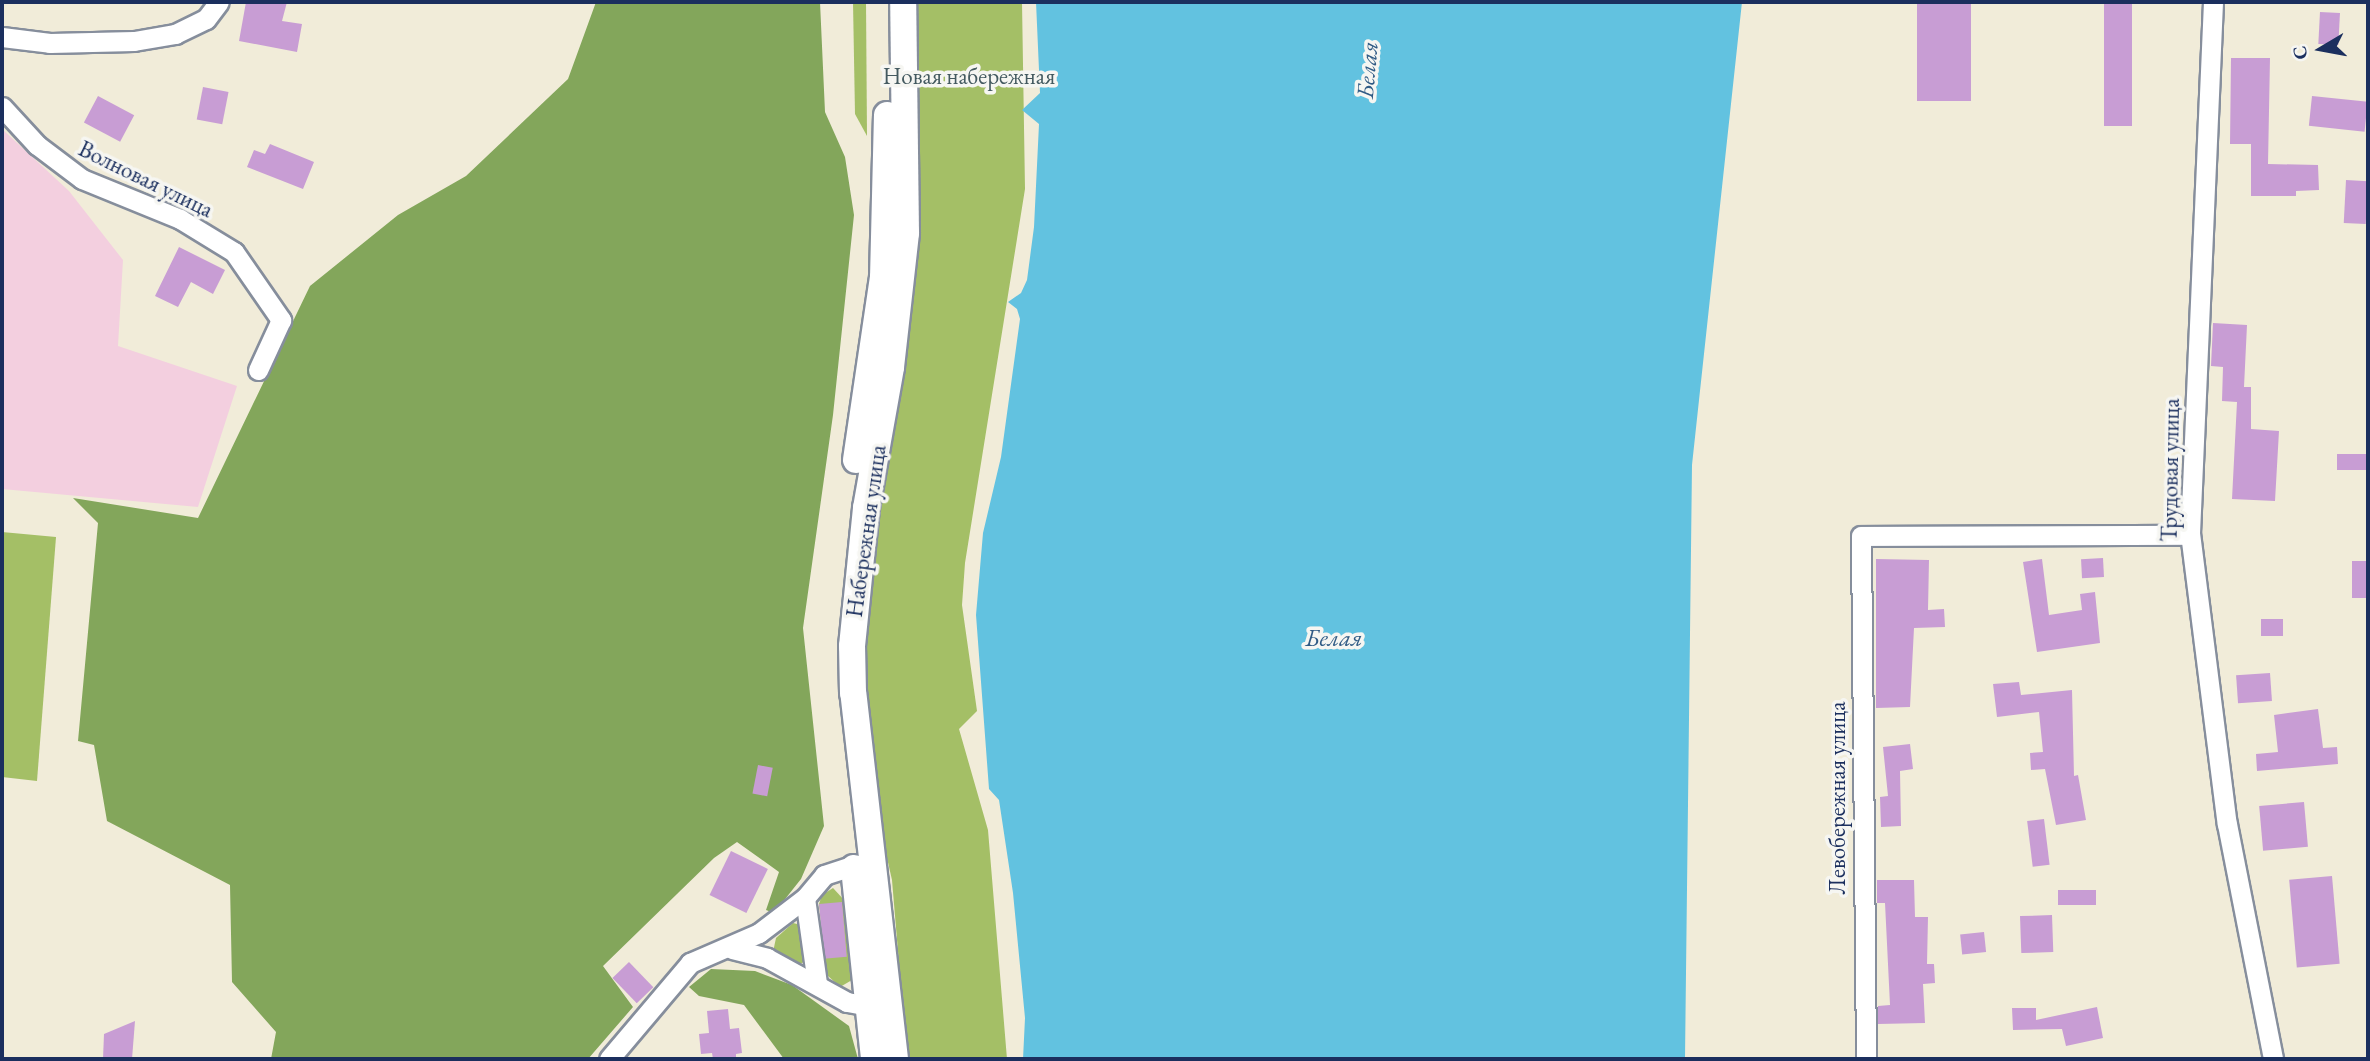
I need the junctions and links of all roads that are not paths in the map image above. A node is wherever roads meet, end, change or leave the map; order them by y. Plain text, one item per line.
1 (219, 2) edge
2 (885, 2) edge
3 (903, 2) edge
4 (2213, 2) edge
5 (2, 37) edge
6 (2, 107) edge
7 (258, 370) dead end
8 (2190, 535) junction
9 (853, 865) junction
10 (805, 898) junction
11 (732, 949) junction
12 (817, 984) junction
13 (869, 1006) junction
14 (610, 1059) edge
15 (874, 1059) edge
16 (895, 1059) edge
17 (1866, 1059) edge
18 (2273, 1059) edge

1 - 5 street
2 - 9 street, Набережная улица
3 - 16 street, Набережная улица
4 - 8 street, Трудовая улица
6 - 7 street, Волновая улица
8 - 17 street, Левобережная улица
8 - 18 street, Трудовая улица
9 - 10 street
9 - 13 street, Набережная улица
10 - 11 street
10 - 12 street
11 - 12 street
11 - 14 street
12 - 13 street
13 - 15 street, Набережная улица

